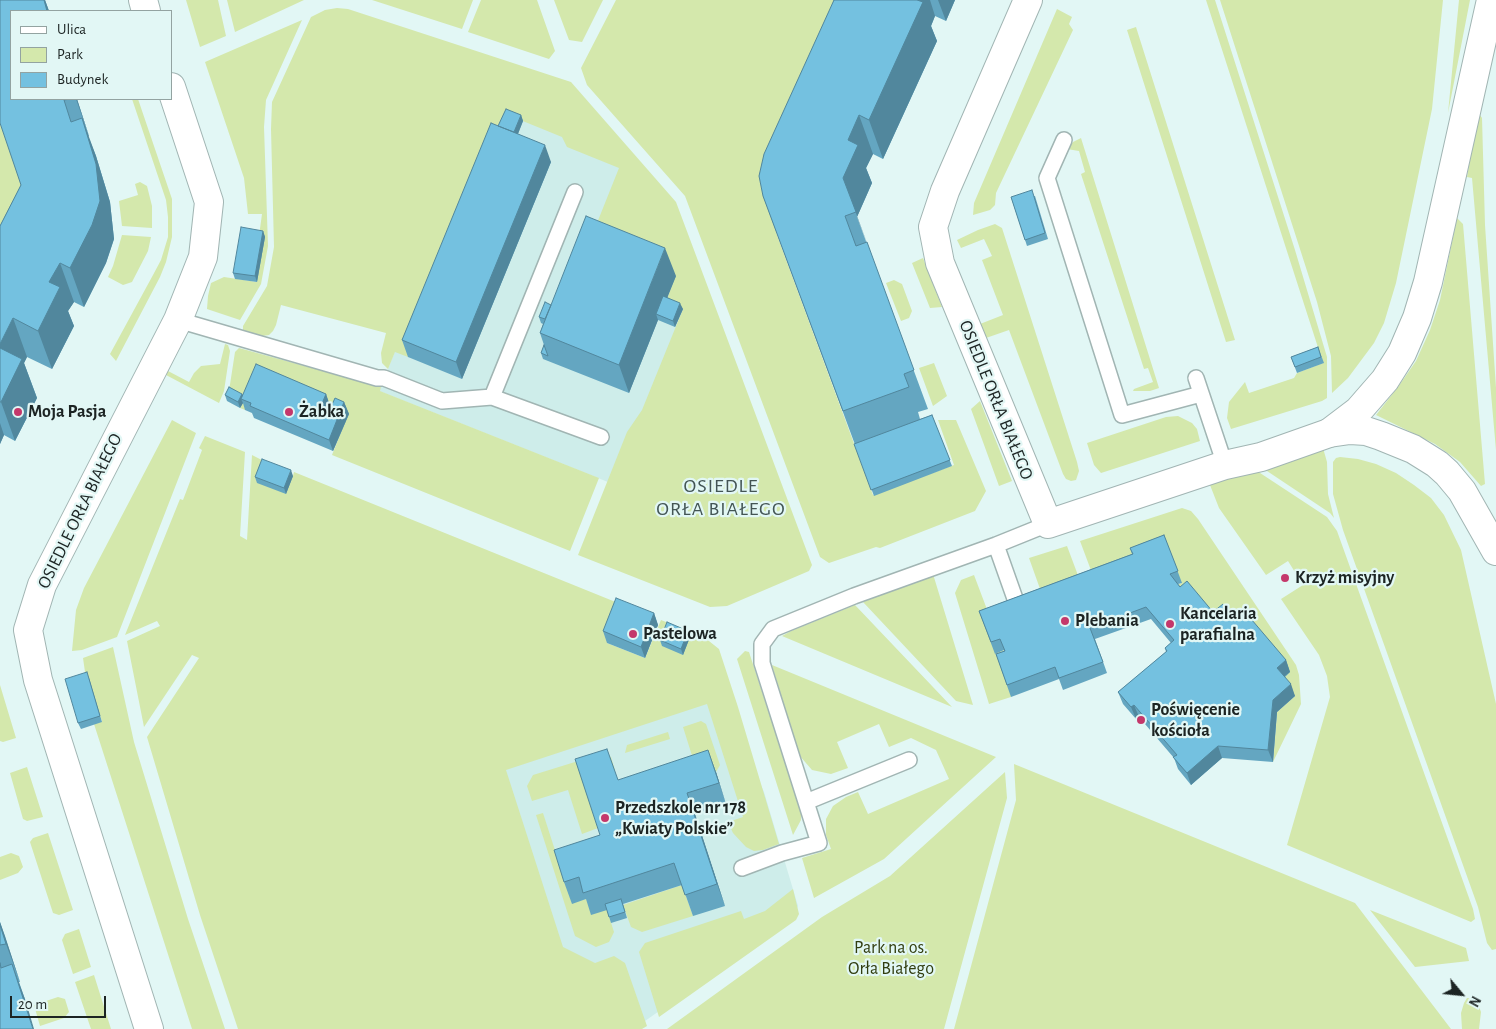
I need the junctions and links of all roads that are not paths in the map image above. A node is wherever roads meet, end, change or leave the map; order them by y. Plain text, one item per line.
1 (1028, 0) edge
2 (1491, 0) edge
3 (172, 90) edge
4 (1064, 140) dead end
5 (575, 192) dead end
6 (178, 320) junction
7 (1196, 378) dead end
8 (1201, 394) junction
9 (492, 397) junction
10 (1329, 433) junction
11 (601, 436) dead end
12 (1225, 465) junction
13 (1048, 524) junction
14 (996, 545) junction
15 (1496, 550) edge
16 (1019, 610) edge
17 (909, 760) dead end
18 (806, 802) junction
19 (742, 868) dead end
20 (149, 1029) edge

1 - 13 street, OSIEDLE ORŁA BIAŁEGO
2 - 10 street
3 - 6 street, OSIEDLE ORŁA BIAŁEGO
4 - 8 lane
5 - 9 lane
6 - 9 lane
6 - 20 street, OSIEDLE ORŁA BIAŁEGO
7 - 8 lane
8 - 12 lane
9 - 11 lane
10 - 12 street
10 - 15 street
12 - 13 street
13 - 14 lane
14 - 16 lane
14 - 18 lane
17 - 18 lane
18 - 19 lane

